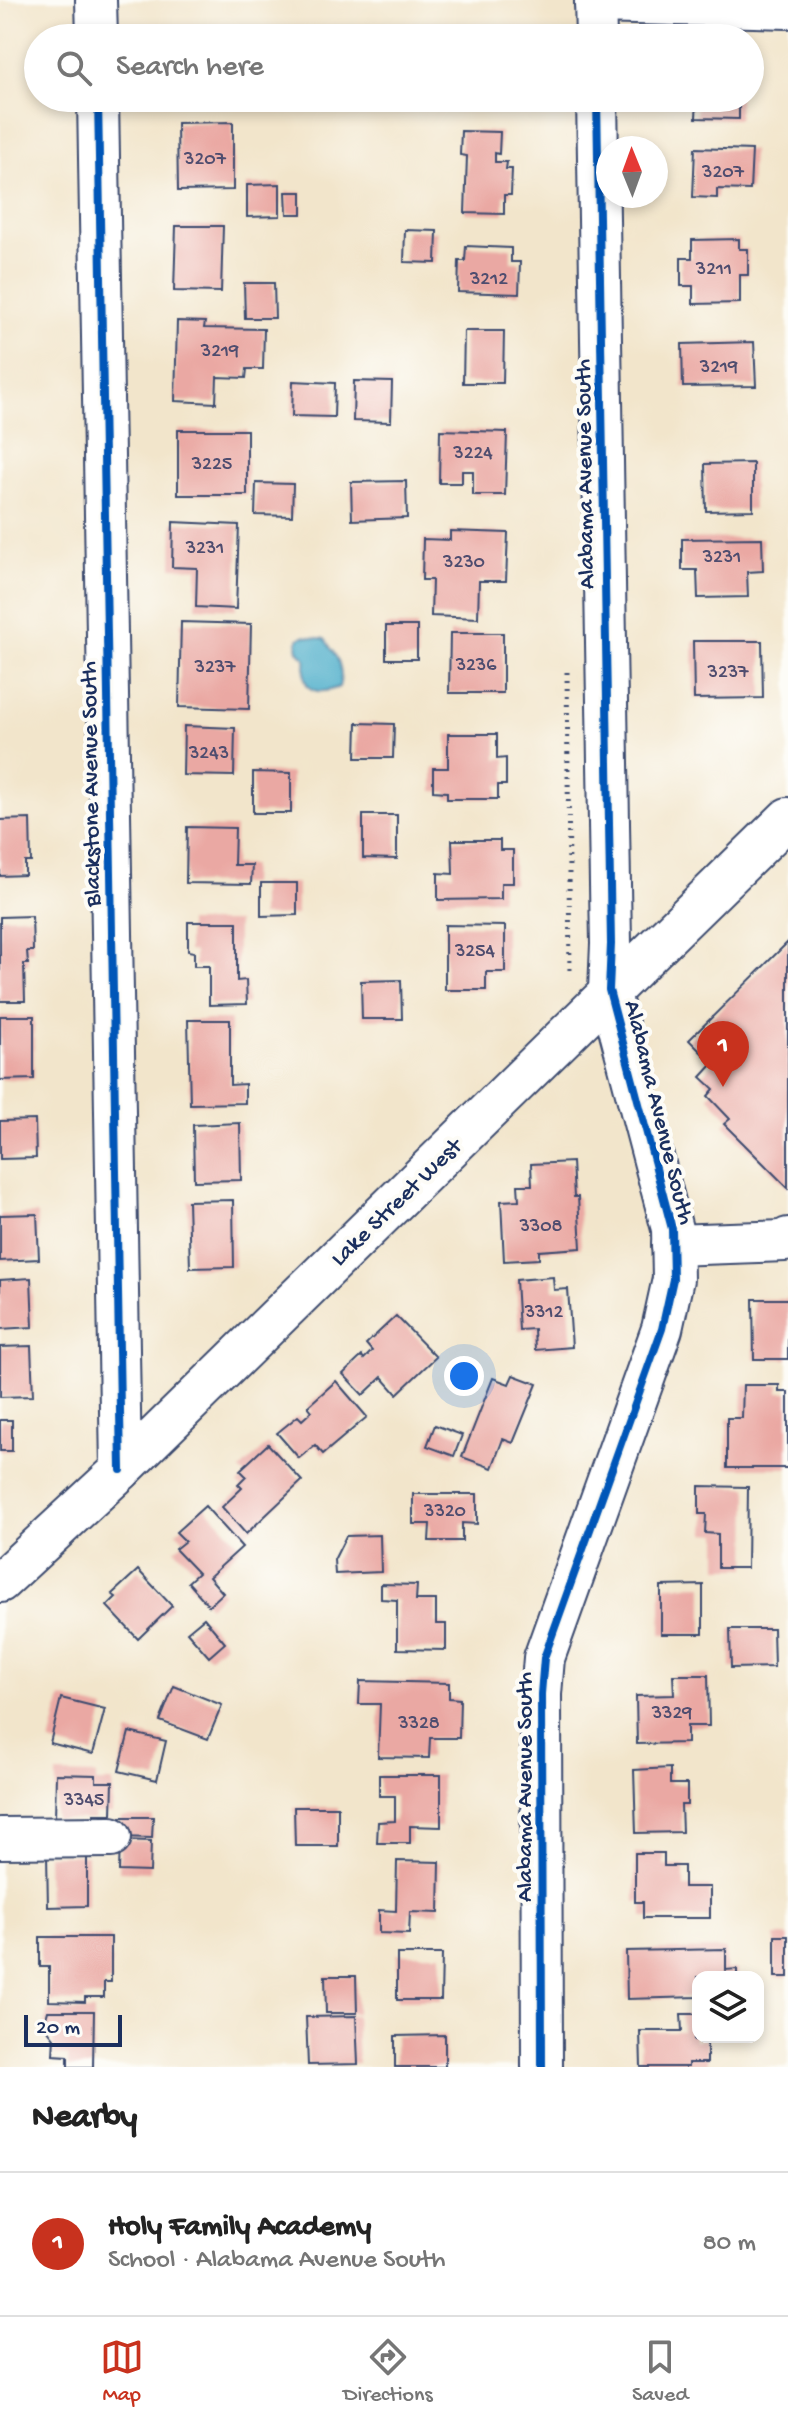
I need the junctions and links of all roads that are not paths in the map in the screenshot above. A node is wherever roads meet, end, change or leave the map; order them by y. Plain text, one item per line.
1 (96, 0) edge
2 (788, 8) edge
3 (595, 14) edge
4 (97, 24) edge
5 (98, 112) edge
6 (597, 112) edge
7 (788, 818) edge
8 (609, 990) junction
9 (788, 1238) edge
10 (672, 1245) junction
11 (121, 1470) junction
12 (0, 1582) edge
13 (111, 1837) dead end
14 (0, 1838) edge
15 (542, 2067) edge

1 - 4 street
2 - 3 street
5 - 11 street, Blackstone Avenue South
6 - 8 street, Alabama Avenue South
7 - 8 street, Lake Street West
8 - 10 street, Alabama Avenue South
8 - 11 street, Lake Street West
9 - 10 street
10 - 15 street, Alabama Avenue South
11 - 12 street, Lake Street West
13 - 14 street

